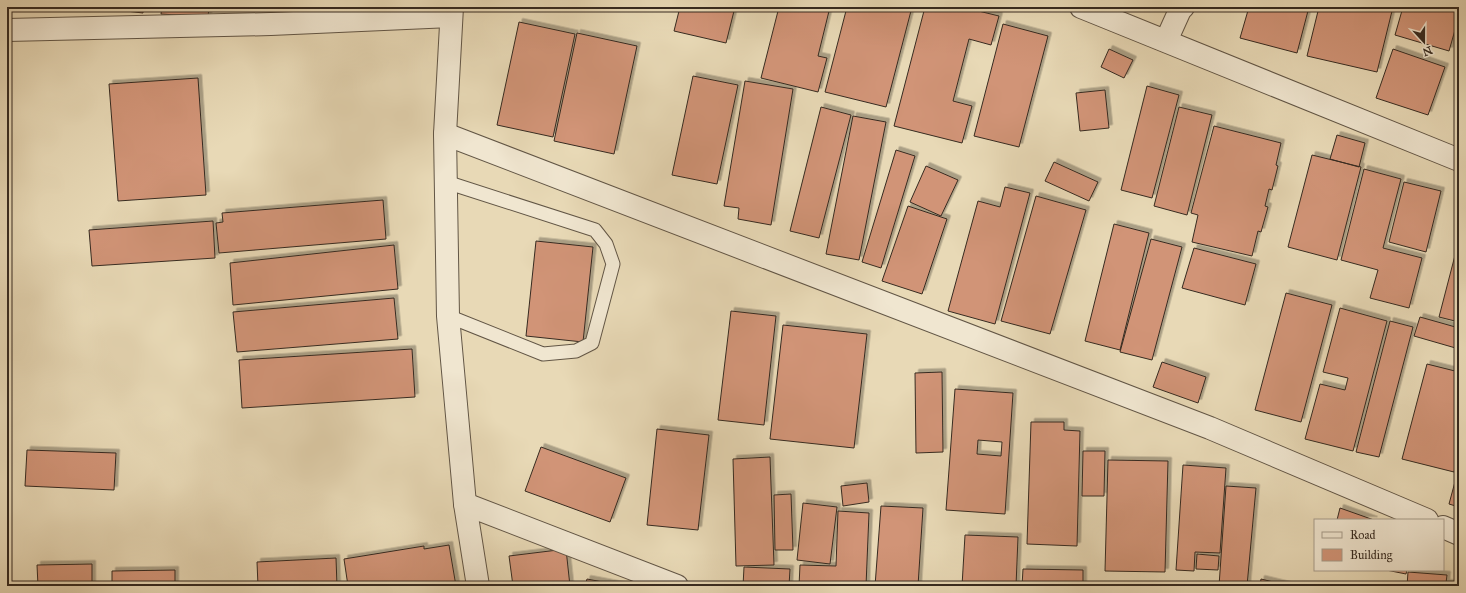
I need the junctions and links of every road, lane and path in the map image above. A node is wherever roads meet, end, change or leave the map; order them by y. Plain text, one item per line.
1 (1081, 7) edge
2 (1183, 7) edge
3 (452, 11) edge
4 (7, 30) edge
5 (1166, 41) junction
6 (445, 134) junction
7 (1459, 160) edge
8 (446, 182) junction
9 (448, 316) junction
10 (465, 504) junction
11 (1425, 519) edge
12 (1444, 527) edge
13 (1459, 534) edge
14 (478, 586) edge
15 (677, 586) edge

1 - 5 street
2 - 5 street
3 - 4 street
3 - 6 street
5 - 7 street
6 - 8 street
6 - 11 street
8 - 9 street
8 - 9 lane
9 - 10 street
10 - 14 street
10 - 15 street
12 - 13 street

